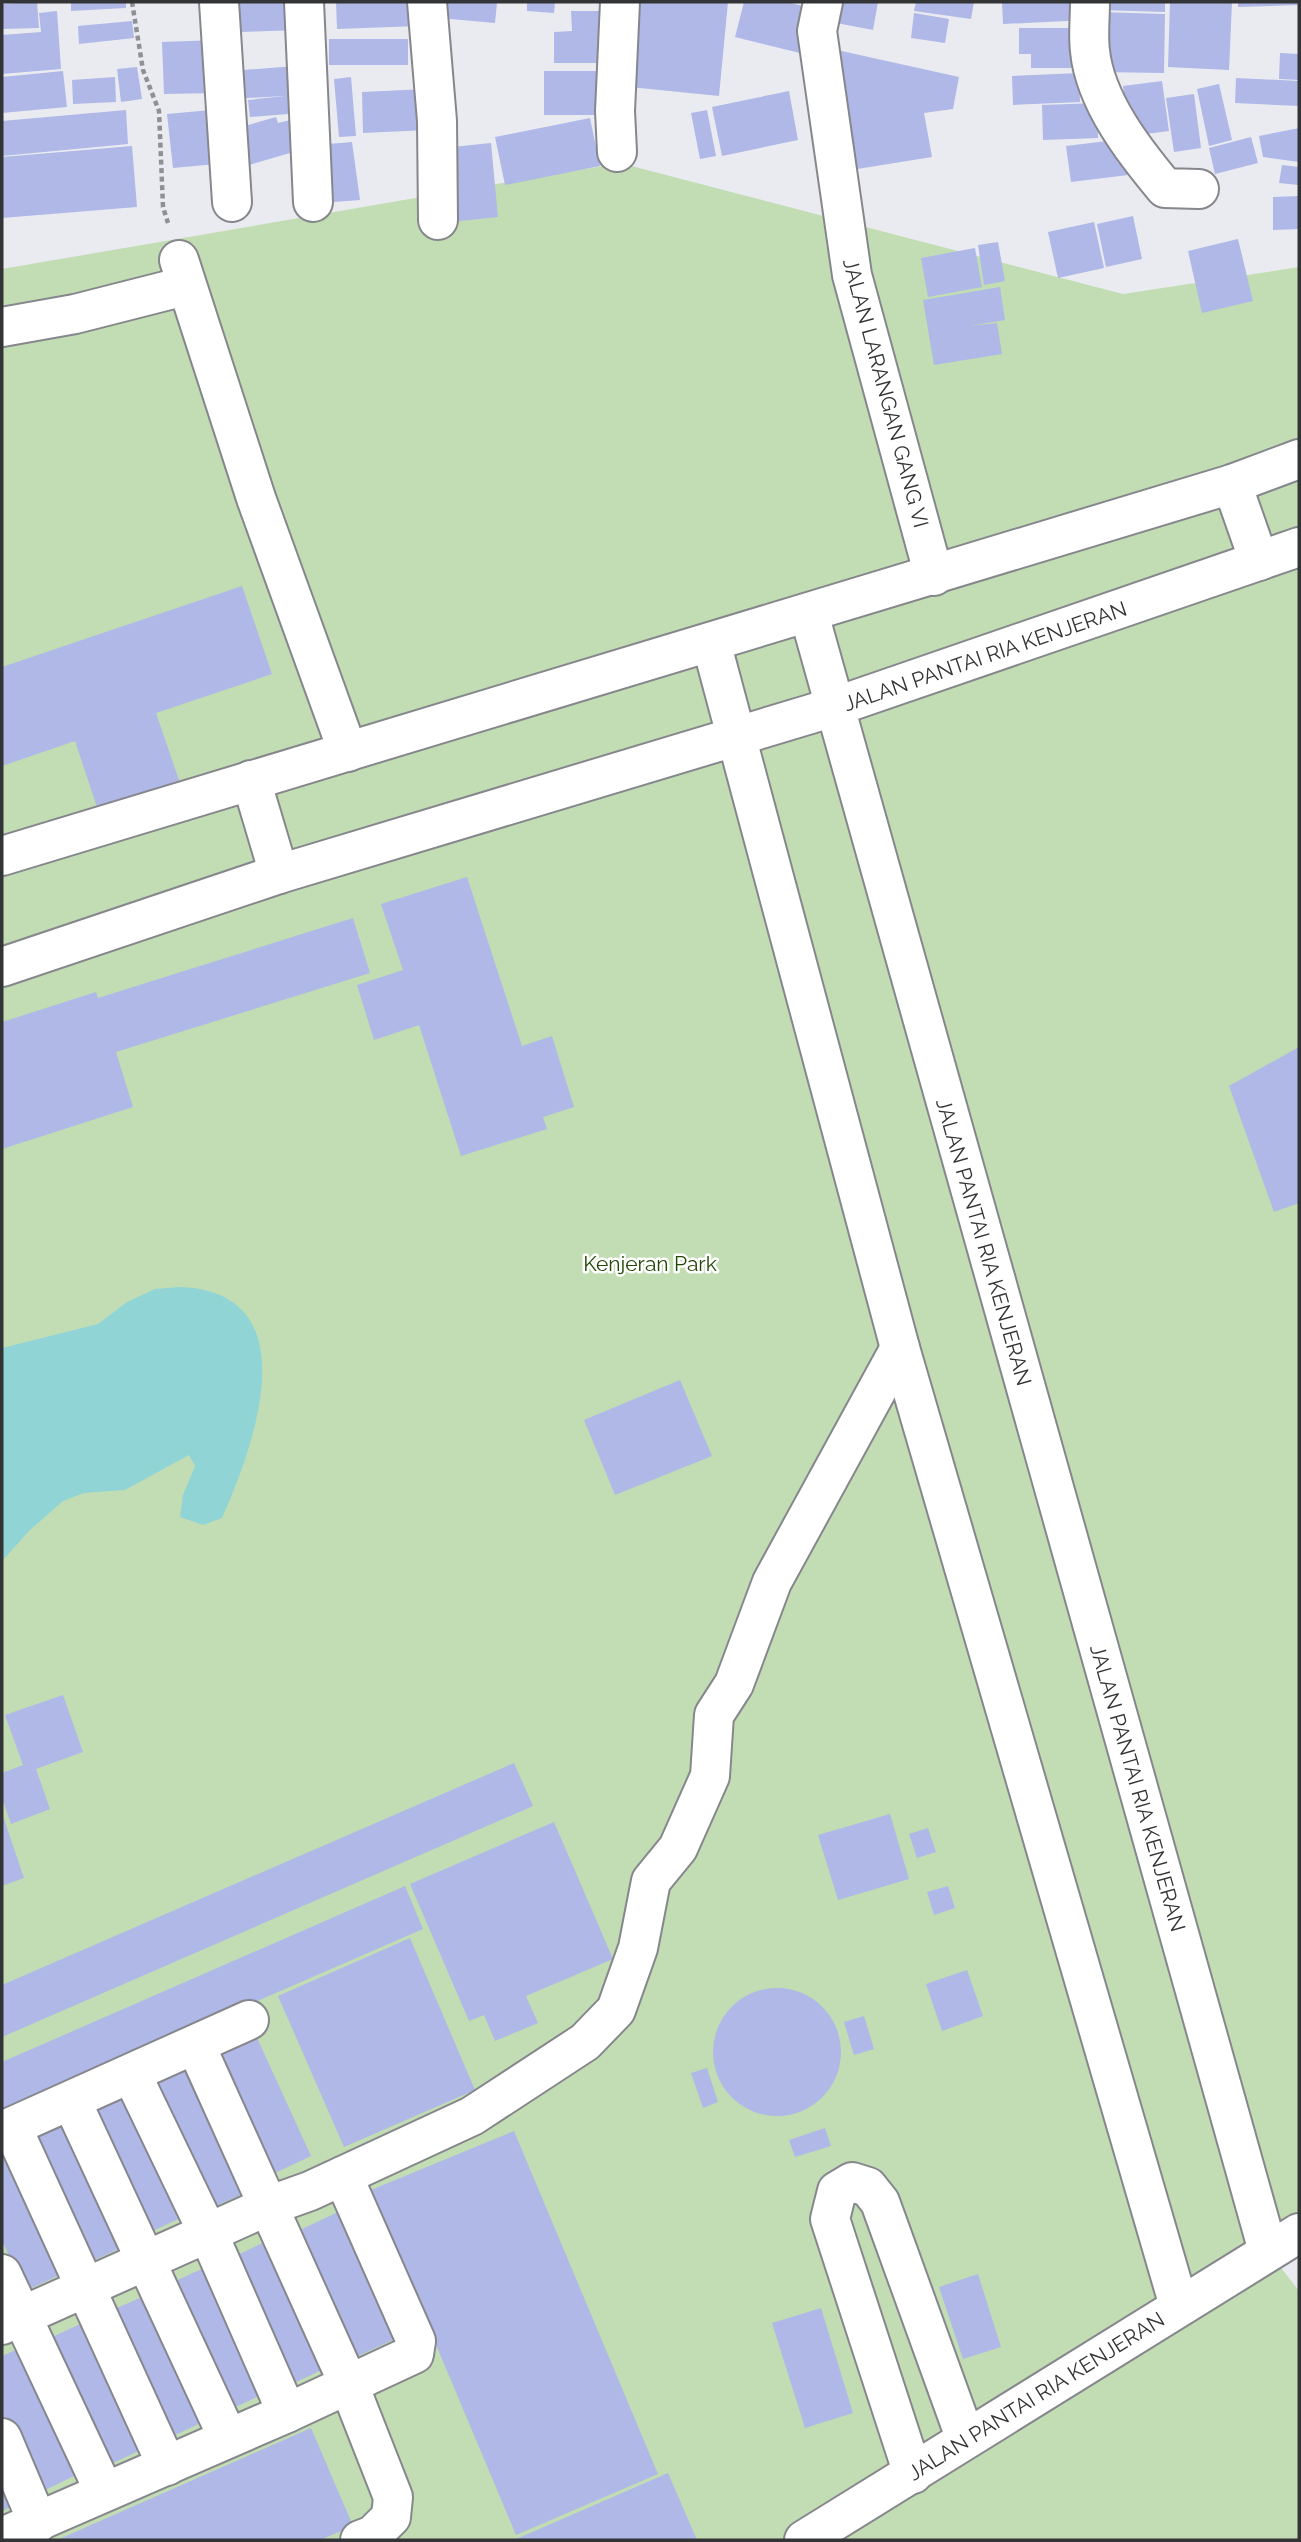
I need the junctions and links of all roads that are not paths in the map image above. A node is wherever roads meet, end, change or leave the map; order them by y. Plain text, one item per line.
1 (219, 2) edge
2 (304, 2) edge
3 (427, 2) edge
4 (620, 2) edge
5 (823, 2) edge
6 (1090, 2) edge
7 (617, 152) dead end
8 (1199, 190) dead end
9 (232, 202) dead end
10 (313, 202) dead end
11 (438, 220) dead end
12 (2, 327) edge
13 (1299, 459) edge
14 (1232, 484) junction
15 (1299, 547) edge
16 (1259, 561) junction
17 (934, 576) junction
18 (809, 614) junction
19 (711, 642) junction
20 (834, 707) junction
21 (734, 735) junction
22 (348, 752) junction
23 (251, 780) junction
24 (2, 856) edge
25 (279, 874) junction
26 (2, 967) edge
27 (900, 1349) junction
28 (249, 2020) dead end
29 (196, 2046) junction
30 (132, 2075) junction
31 (72, 2102) junction
32 (7, 2129) edge
33 (343, 2176) junction
34 (268, 2206) junction
35 (208, 2233) junction
36 (1284, 2242) edge
37 (145, 2261) junction
38 (2, 2274) edge
39 (86, 2287) junction
40 (1180, 2306) junction
41 (12, 2320) edge
42 (349, 2385) junction
43 (287, 2413) junction
44 (965, 2437) junction
45 (2, 2438) edge
46 (228, 2438) junction
47 (167, 2466) junction
48 (913, 2474) junction
49 (104, 2491) junction
50 (38, 2523) junction
51 (2, 2537) edge
52 (360, 2540) edge
53 (804, 2540) edge

1 - 9 street
2 - 10 street
3 - 11 street
4 - 7 street
5 - 17 street, JALAN LARANGAN GANG VI
6 - 8 street
12 - 22 street
13 - 14 street
14 - 16 street
14 - 17 street
15 - 16 street, JALAN PANTAI RIA KENJERAN
16 - 20 street, JALAN PANTAI RIA KENJERAN
17 - 18 street
18 - 19 street
18 - 20 street
19 - 21 street
19 - 22 street
20 - 21 street
20 - 36 street, JALAN PANTAI RIA KENJERAN
21 - 25 street
21 - 27 street
22 - 23 street
23 - 24 street
23 - 25 street
25 - 26 street
27 - 33 street
27 - 40 street
28 - 29 street
29 - 30 street
29 - 34 street
30 - 31 street
30 - 35 street
31 - 32 street
31 - 37 street
32 - 39 street
33 - 34 street
33 - 42 street
34 - 35 street
34 - 42 street
35 - 37 street
35 - 43 street
36 - 40 street, JALAN PANTAI RIA KENJERAN
37 - 39 street
37 - 46 street
38 - 41 street
39 - 41 street
39 - 47 street
40 - 44 street, JALAN PANTAI RIA KENJERAN
41 - 49 street
42 - 43 street
42 - 52 street
43 - 46 street
44 - 48 street, JALAN PANTAI RIA KENJERAN
44 - 48 street
45 - 50 street
46 - 47 street
47 - 49 street
48 - 53 street, JALAN PANTAI RIA KENJERAN
49 - 50 street
50 - 51 street

